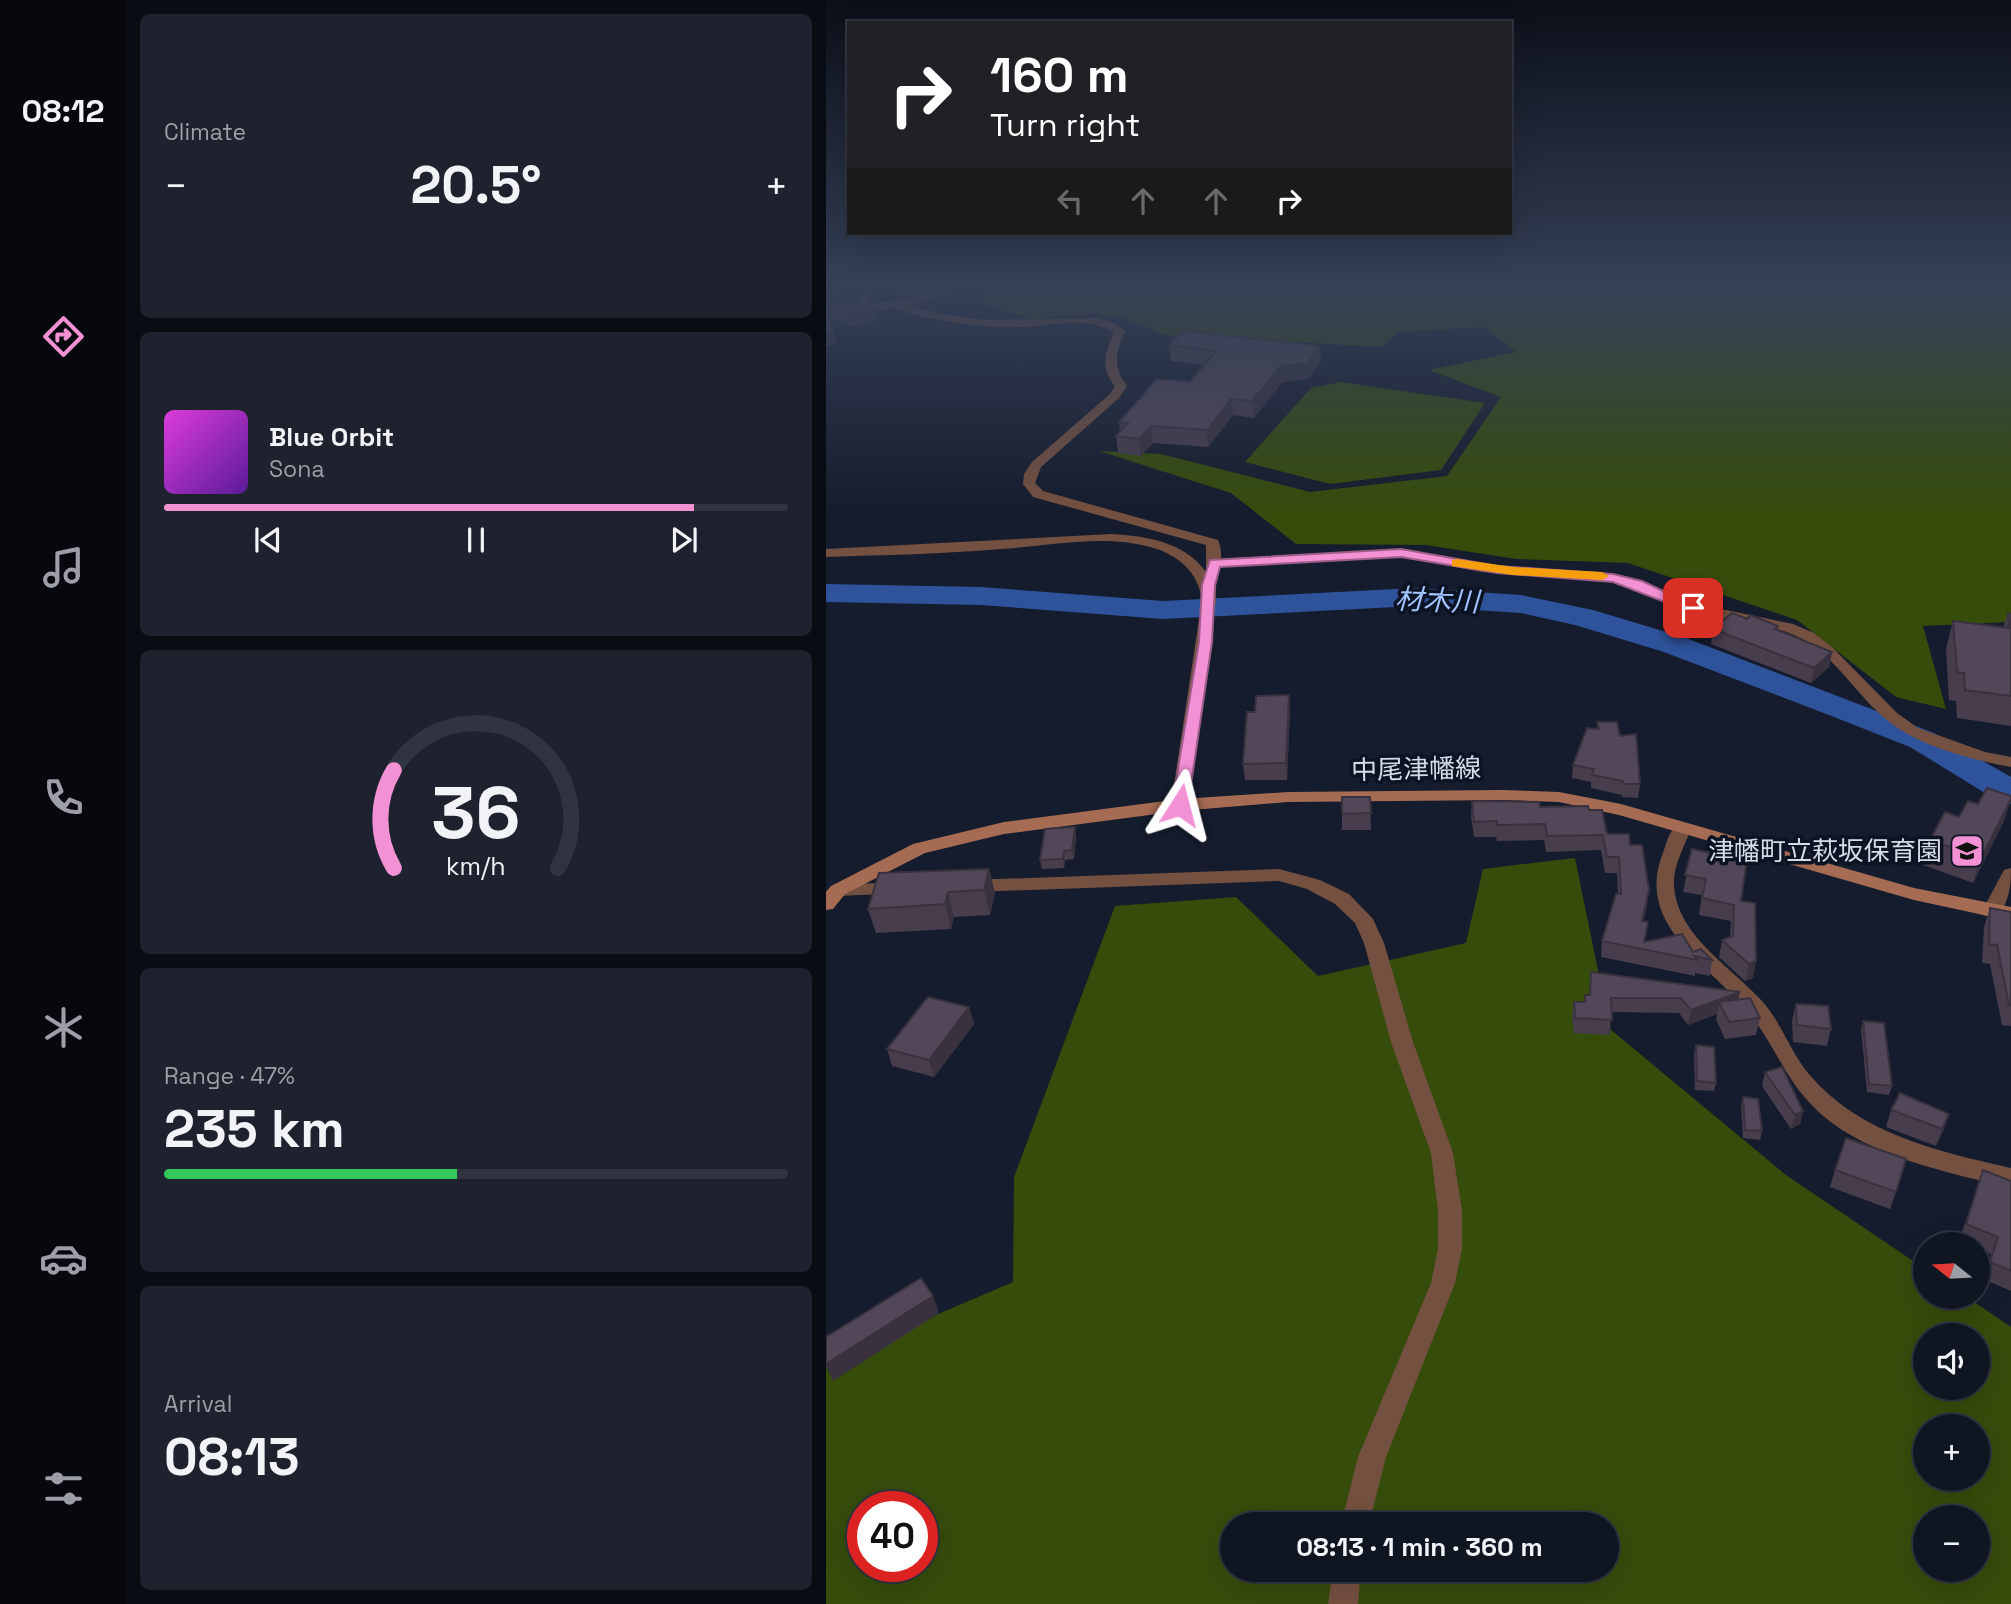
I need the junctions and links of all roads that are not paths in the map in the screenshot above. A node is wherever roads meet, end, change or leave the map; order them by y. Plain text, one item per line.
1 (1109, 362) edge
2 (826, 553) edge
3 (1215, 563) junction
4 (1209, 593) junction
5 (2011, 762) edge
6 (1180, 805) junction
7 (1682, 829) junction
8 (2011, 874) edge
9 (945, 887) edge
10 (918, 888) edge
11 (832, 897) edge
12 (2001, 913) edge
13 (2011, 1178) edge
14 (1358, 1512) edge
15 (1345, 1582) edge
16 (1342, 1604) edge

1 - 3 street
2 - 4 street
3 - 4 street
3 - 5 street
4 - 6 street
6 - 7 main road, 中尾津幡線
6 - 11 main road, 中尾津幡線
7 - 12 main road, 中尾津幡線
7 - 13 street
8 - 12 street
9 - 14 street
10 - 11 street
15 - 16 street

